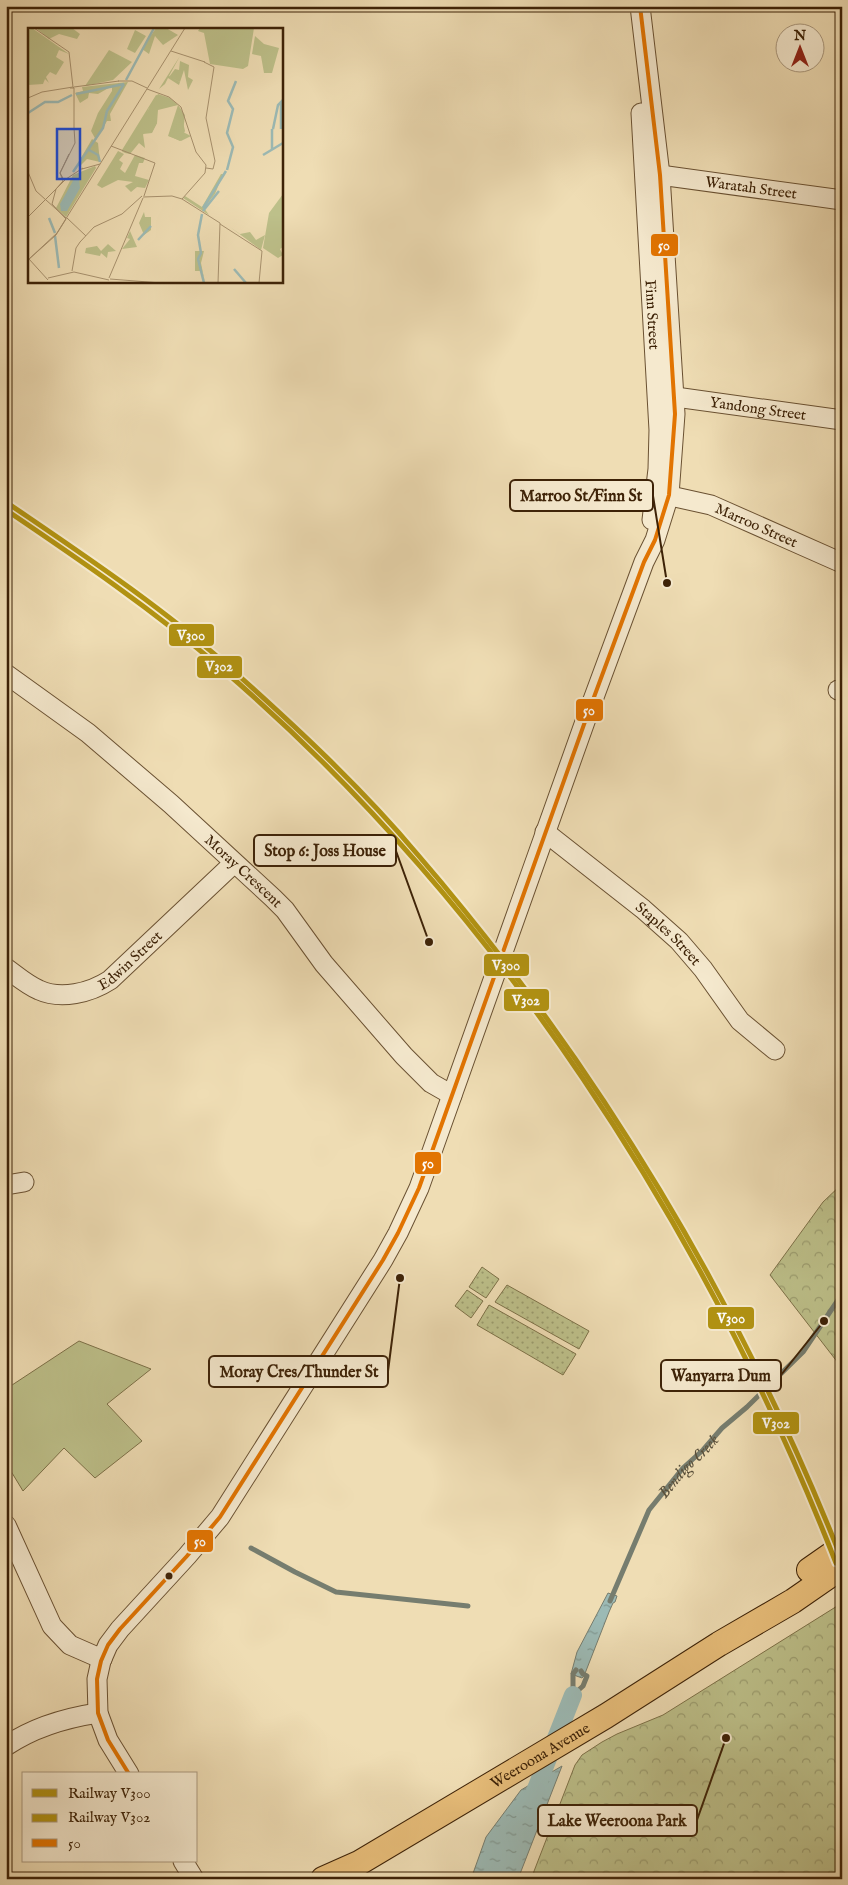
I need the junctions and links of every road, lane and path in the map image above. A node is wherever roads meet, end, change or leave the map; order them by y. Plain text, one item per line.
1 (639, 6) edge
2 (652, 175) junction
3 (842, 200) edge
4 (666, 395) junction
5 (842, 420) edge
6 (662, 494) junction
7 (842, 563) edge
8 (6, 674) edge
9 (545, 832) junction
10 (234, 863) junction
11 (6, 968) edge
12 (775, 1050) dead end
13 (452, 1095) junction
14 (6, 1525) edge
15 (842, 1547) edge
16 (842, 1567) edge
17 (719, 1644) junction
18 (102, 1659) junction
19 (98, 1713) junction
20 (6, 1746) edge
21 (127, 1772) edge
22 (184, 1862) edge
23 (351, 1871) edge
24 (194, 1879) edge
25 (323, 1879) edge

1 - 2 street, Finn Street
2 - 3 street, Waratah Street
2 - 4 street, Finn Street
4 - 5 street, Yandong Street
4 - 6 street, Finn Street
6 - 7 street, Marroo Street
6 - 9 street, Finn Street
8 - 10 street, Moray Crescent
9 - 12 street, Staples Street
9 - 13 street, Finn Street
10 - 11 street, Edwin Street
10 - 13 street, Moray Crescent
13 - 18 street, Finn Street
14 - 18 street
15 - 17 main road, Weeroona Avenue
16 - 17 main road, Weeroona Avenue
17 - 23 main road, Weeroona Avenue
18 - 19 street, Finn Street
19 - 20 street
19 - 21 street, Finn Street
22 - 24 street
23 - 25 main road, Weeroona Avenue

